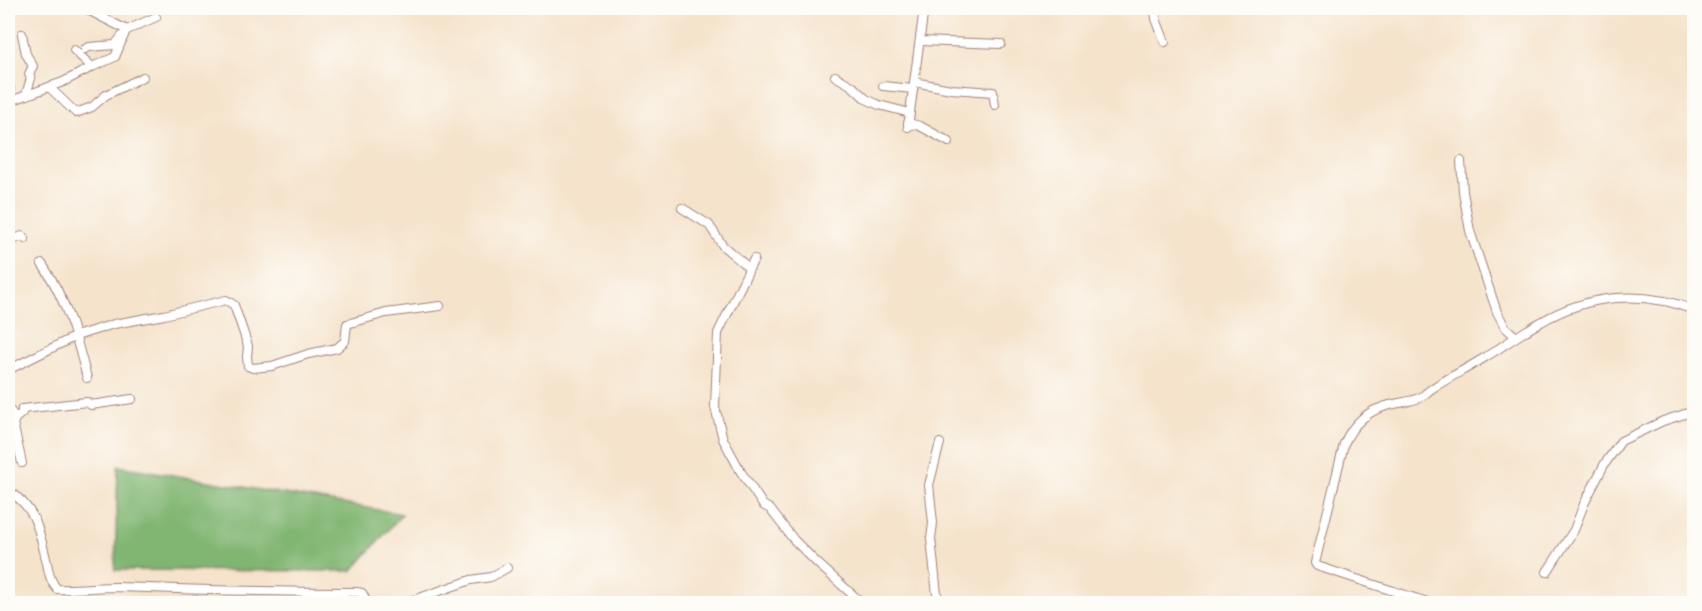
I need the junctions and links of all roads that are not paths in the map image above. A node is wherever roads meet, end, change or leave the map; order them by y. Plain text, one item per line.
1 (84, 8) edge
2 (924, 8) edge
3 (1155, 8) edge
4 (156, 16) dead end
5 (126, 32) junction
6 (22, 33) dead end
7 (920, 41) junction
8 (1165, 42) dead end
9 (1001, 44) dead end
10 (85, 49) dead end
11 (74, 50) dead end
12 (92, 67) junction
13 (143, 76) dead end
14 (835, 76) dead end
15 (8, 84) edge
16 (913, 85) junction
17 (883, 86) dead end
18 (49, 87) junction
19 (26, 95) junction
20 (996, 105) dead end
21 (910, 113) junction
22 (949, 142) dead end
23 (1461, 161) dead end
24 (682, 208) dead end
25 (25, 239) dead end
26 (8, 242) edge
27 (753, 260) dead end
28 (42, 264) dead end
29 (749, 268) junction
30 (440, 306) dead end
31 (1695, 310) edge
32 (76, 336) junction
33 (1516, 337) junction
34 (8, 370) edge
35 (87, 378) dead end
36 (132, 399) dead end
37 (8, 400) edge
38 (8, 408) edge
39 (1695, 411) edge
40 (16, 418) junction
41 (940, 442) dead end
42 (22, 463) dead end
43 (8, 490) edge
44 (507, 568) dead end
45 (1547, 572) dead end
46 (368, 603) edge
47 (402, 603) edge
48 (863, 603) edge
49 (938, 603) edge
50 (1434, 603) edge

1 - 5 street
2 - 7 street
3 - 8 street
4 - 5 street
5 - 10 street
5 - 12 street
6 - 19 street
7 - 9 street
7 - 16 street
11 - 12 street
12 - 18 street
13 - 18 street
14 - 21 street
15 - 19 street
16 - 17 street
16 - 20 street
16 - 21 street
18 - 19 street
21 - 22 street
23 - 33 street
24 - 29 street
25 - 26 street
27 - 29 street
28 - 32 street
29 - 48 street
30 - 32 street
31 - 33 street
32 - 34 street
32 - 35 street
33 - 50 street
36 - 40 street
37 - 38 street
38 - 40 street
39 - 45 street
40 - 42 street
41 - 49 street
43 - 46 street
44 - 47 street

